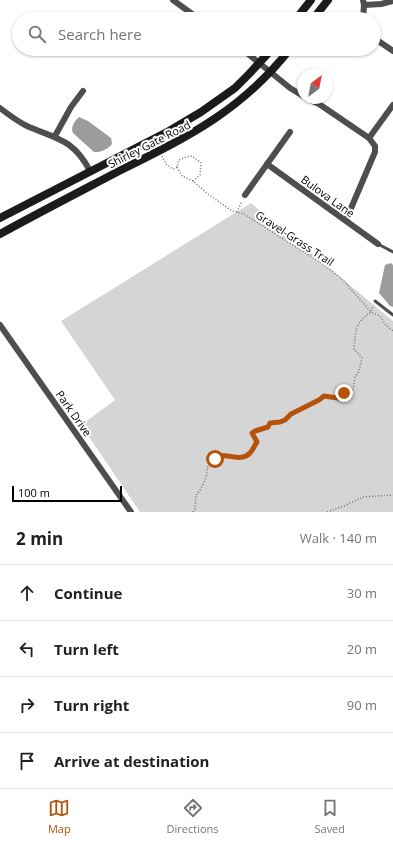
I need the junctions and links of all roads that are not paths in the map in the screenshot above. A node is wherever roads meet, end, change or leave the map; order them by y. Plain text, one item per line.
1 (173, 0) edge
2 (310, 0) edge
3 (328, 0) edge
4 (393, 1) edge
5 (363, 3) edge
6 (189, 12) edge
7 (301, 12) edge
8 (319, 12) edge
9 (381, 43) edge
10 (393, 51) edge
11 (251, 56) edge
12 (266, 56) edge
13 (284, 56) edge
14 (260, 63) junction
15 (271, 71) junction
16 (83, 91) dead end
17 (297, 92) edge
18 (319, 104) edge
19 (393, 104) edge
20 (0, 108) edge
21 (290, 132) dead end
22 (55, 136) junction
23 (369, 138) junction
24 (267, 164) junction
25 (90, 170) junction
26 (245, 195) road end
27 (0, 218) edge
28 (346, 220) junction
29 (0, 234) edge
30 (378, 244) joint
31 (393, 252) edge
32 (375, 300) road end
33 (393, 315) edge
34 (0, 325) edge
35 (131, 512) edge

1 - 6 street
2 - 7 main road
3 - 8 main road
4 - 5 street
9 - 10 street
11 - 14 street
12 - 14 main road, Shirley Gate Road
13 - 15 main road, Shirley Gate Road
14 - 15 street
14 - 25 main road, Shirley Gate Road
15 - 17 street
15 - 29 main road, Shirley Gate Road
16 - 22 street
18 - 23 street
19 - 23 street
20 - 22 street
21 - 24 street
22 - 25 street
23 - 28 street
24 - 26 street
24 - 28 street, Bulova Lane
25 - 27 main road, Shirley Gate Road
28 - 30 street, Bulova Lane
30 - 31 lane
32 - 33 lane
34 - 35 street, Park Drive

